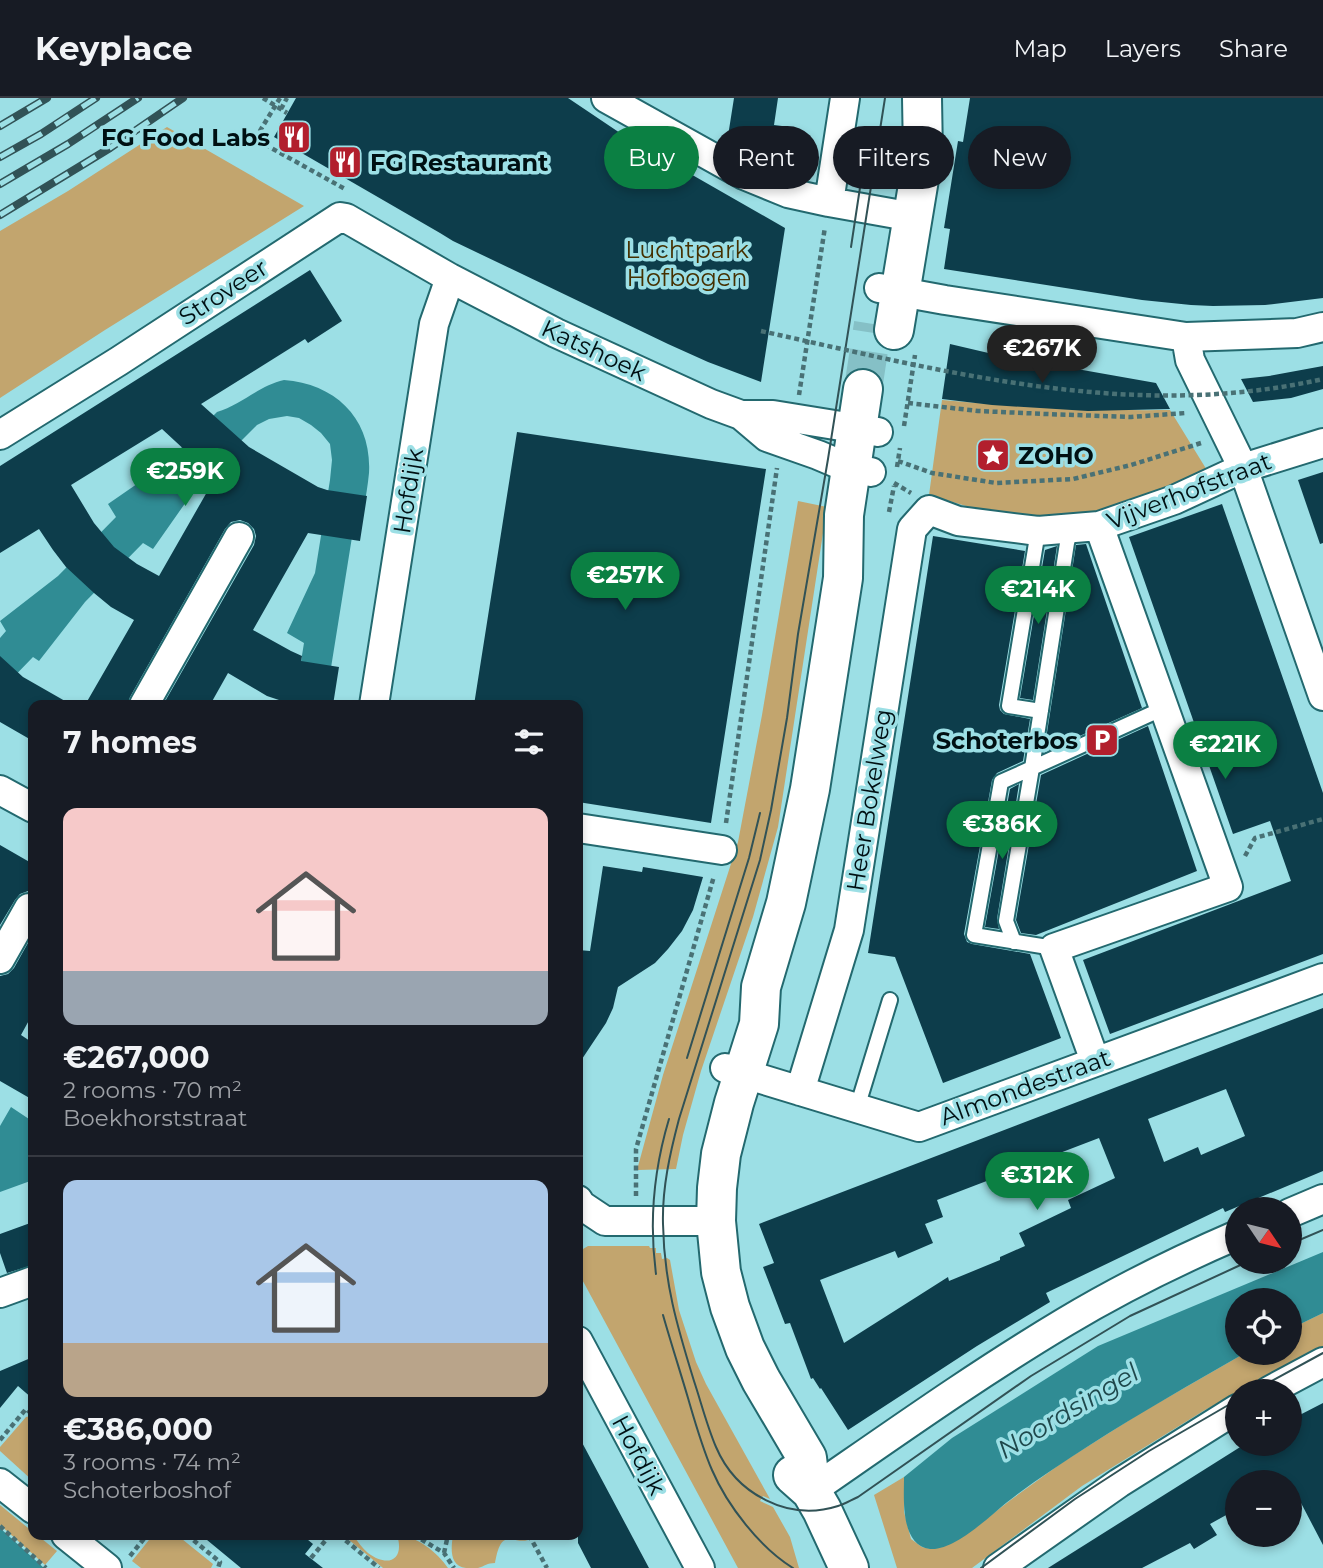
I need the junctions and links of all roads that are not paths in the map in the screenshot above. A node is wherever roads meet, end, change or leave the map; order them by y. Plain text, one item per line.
1 (606, 98) edge
2 (845, 98) edge
3 (911, 98) edge
4 (922, 98) edge
5 (829, 202) junction
6 (902, 215) junction
7 (450, 278) junction
8 (892, 317) joint
9 (1323, 327) edge
10 (1186, 337) junction
11 (885, 394) tunnel mouth
12 (741, 415) junction
13 (0, 435) edge
14 (1323, 443) edge
15 (875, 458) junction
16 (1243, 468) junction
17 (929, 510) joint
18 (1085, 527) junction
19 (1038, 531) junction
20 (239, 537) dead end
21 (1323, 696) edge
22 (147, 700) edge
23 (375, 700) edge
24 (1164, 708) junction
25 (1041, 711) junction
26 (1032, 768) junction
27 (0, 790) edge
28 (28, 805) edge
29 (583, 829) edge
30 (722, 849) dead end
31 (28, 910) edge
32 (1014, 942) junction
33 (1054, 948) junction
34 (0, 959) edge
35 (1323, 978) edge
36 (890, 1000) dead end
37 (1095, 1061) junction
38 (734, 1070) junction
39 (800, 1091) junction
40 (856, 1108) junction
41 (1323, 1199) edge
42 (583, 1206) edge
43 (1302, 1208) edge
44 (706, 1221) junction
45 (1225, 1241) edge
46 (28, 1283) edge
47 (0, 1293) edge
48 (583, 1350) edge
49 (1323, 1362) edge
50 (1291, 1379) edge
51 (1225, 1417) edge
52 (0, 1483) edge
53 (811, 1491) junction
54 (28, 1505) edge
55 (75, 1540) edge
56 (116, 1564) edge
57 (700, 1568) edge
58 (849, 1568) edge
59 (998, 1568) edge

1 - 5 street
2 - 5 street
3 - 6 street
4 - 6 street
5 - 6 street
6 - 8 street
7 - 12 street, Katshoek
7 - 13 street, Stroveer
7 - 23 street, Hofdijk
8 - 10 street
9 - 10 street
10 - 16 street
11 - 15 street
12 - 15 street, Katshoek
12 - 15 street, Katshoek
14 - 16 street, Vijverhofstraat
15 - 38 street
16 - 18 street, Vijverhofstraat
16 - 21 street
17 - 19 street, Vijverhofstraat
17 - 39 street, Heer Bokelweg
18 - 19 street, Vijverhofstraat
18 - 24 street
18 - 25 lane
19 - 25 lane
20 - 22 street
24 - 26 lane
24 - 33 street
25 - 26 lane
26 - 32 lane
26 - 32 lane
27 - 28 street
29 - 30 street
31 - 34 street
32 - 33 lane
33 - 37 street
35 - 37 street, Almondestraat
36 - 40 lane
37 - 40 street, Almondestraat
38 - 39 street, Almondestraat
38 - 44 street
39 - 40 street, Almondestraat
41 - 43 street
42 - 44 street
44 - 53 street
45 - 53 street
46 - 47 street
48 - 57 street, Hofdijk
49 - 50 street
51 - 59 street
52 - 54 street
53 - 58 street
55 - 56 street

